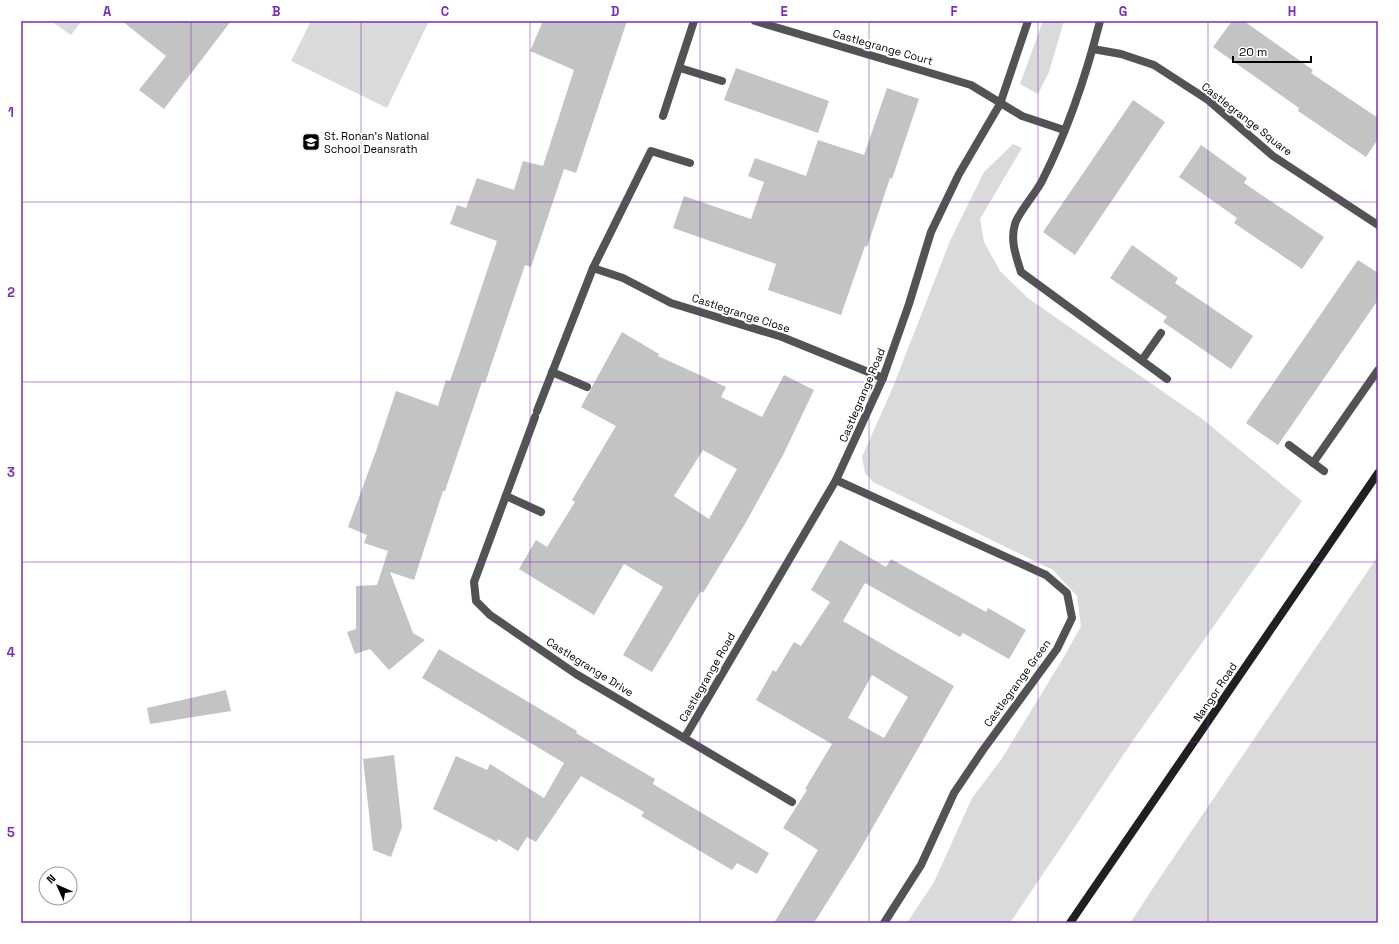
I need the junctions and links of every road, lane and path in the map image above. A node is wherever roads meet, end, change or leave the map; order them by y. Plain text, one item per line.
1 (694, 21) edge
2 (755, 21) edge
3 (1028, 21) edge
4 (1100, 21) edge
5 (1093, 49) junction
6 (680, 68) junction
7 (722, 81) dead end
8 (1000, 104) junction
9 (663, 116) dead end
10 (1064, 130) junction
11 (690, 164) dead end
12 (1378, 225) edge
13 (593, 268) junction
14 (1161, 333) dead end
15 (1142, 360) junction
16 (1378, 370) edge
17 (552, 372) junction
18 (883, 378) junction
19 (1167, 379) dead end
20 (587, 387) dead end
21 (1289, 445) dead end
22 (1313, 463) junction
23 (1324, 471) dead end
24 (1378, 473) edge
25 (836, 480) junction
26 (506, 496) junction
27 (541, 512) dead end
28 (684, 737) junction
29 (792, 802) dead end
30 (884, 923) edge
31 (1070, 923) edge

1 - 6 street
2 - 8 street, Castlegrange Court
3 - 8 street, Castlegrange Road
4 - 5 street
5 - 10 street
5 - 12 street, Castlegrange Square
6 - 7 street
6 - 9 street
8 - 10 street
8 - 18 street, Castlegrange Road
10 - 15 street
11 - 13 street
13 - 17 street
13 - 18 street, Castlegrange Close
14 - 15 street
15 - 19 street
16 - 22 street
17 - 20 street
17 - 26 street, Castlegrange Drive
18 - 25 street, Castlegrange Road
21 - 22 street
22 - 23 street
24 - 31 main road, Nangor Road
25 - 28 street, Castlegrange Road
25 - 30 street, Castlegrange Green
26 - 27 street
26 - 28 street, Castlegrange Drive
28 - 29 street, Castlegrange Drive

